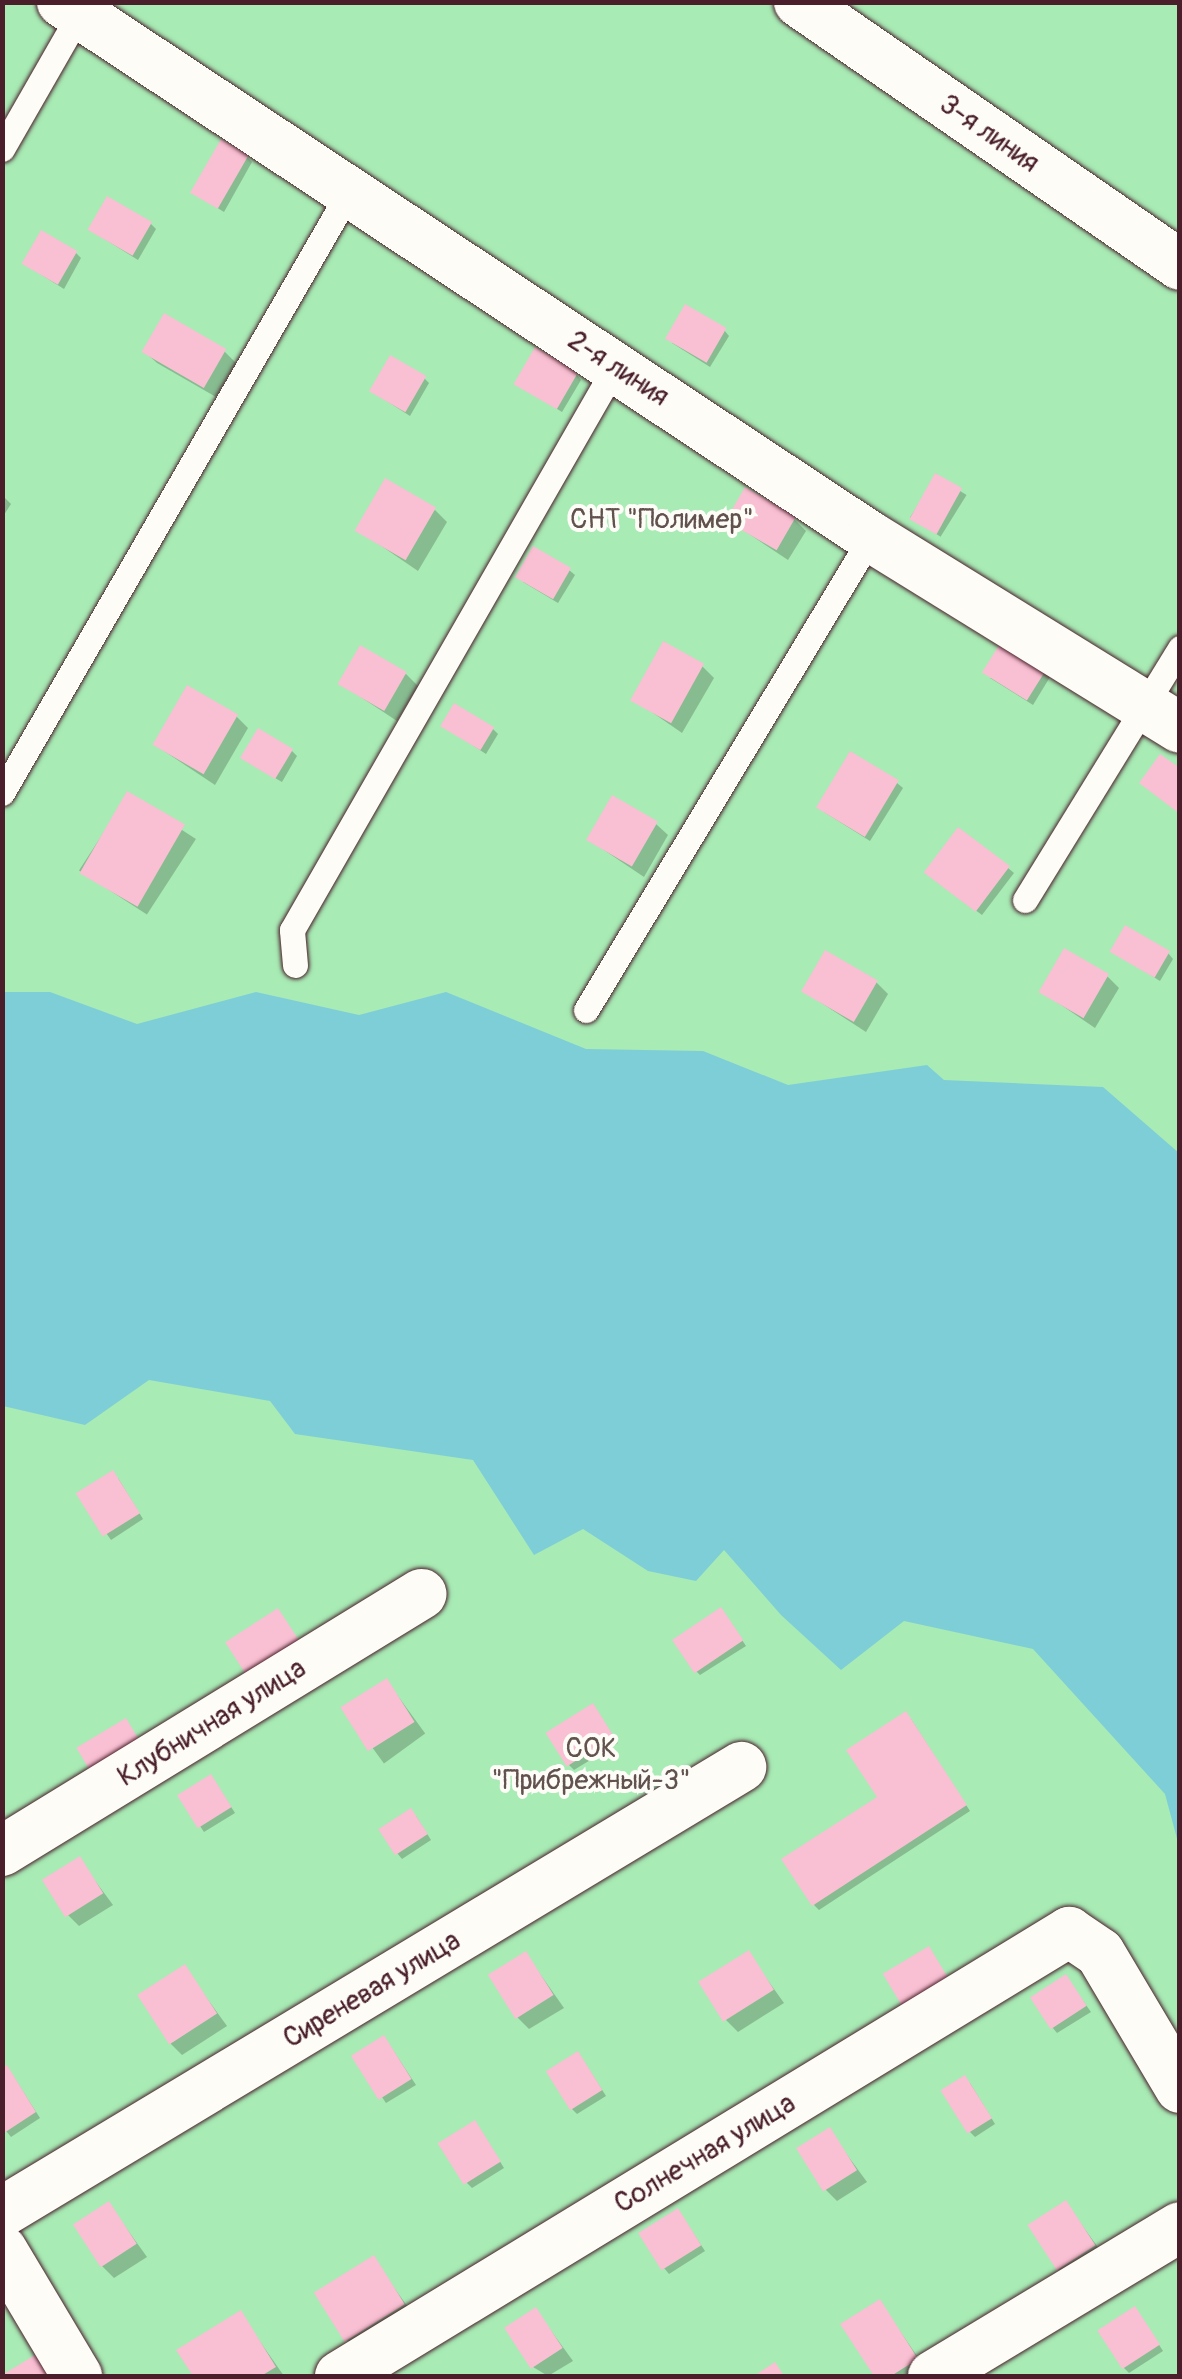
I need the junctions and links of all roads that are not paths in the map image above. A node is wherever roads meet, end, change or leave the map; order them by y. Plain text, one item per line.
1 (799, 2) edge
2 (76, 7) edge
3 (2, 149) edge
4 (349, 192) junction
5 (1180, 264) edge
6 (615, 367) junction
7 (871, 536) junction
8 (1180, 648) edge
9 (1162, 716) edge
10 (2, 793) edge
11 (1025, 900) dead end
12 (295, 966) dead end
13 (586, 1010) dead end
14 (421, 1594) dead end
15 (741, 1767) dead end
16 (2, 1851) edge
17 (1180, 2088) edge
18 (2, 2212) edge
19 (1180, 2227) edge
20 (2, 2250) edge
21 (77, 2376) edge
22 (340, 2376) edge
23 (933, 2376) edge

1 - 5 street, 3-я линия
2 - 3 lane
2 - 4 street, 2-я линия
4 - 6 street, 2-я линия
4 - 10 lane
6 - 7 street, 2-я линия
6 - 12 lane
7 - 9 street, 2-я линия
7 - 13 lane
8 - 9 lane
9 - 11 lane
14 - 16 street, Клубничная улица
15 - 18 street, Сиреневая улица
17 - 22 street, Солнечная улица
19 - 23 street
20 - 21 street

